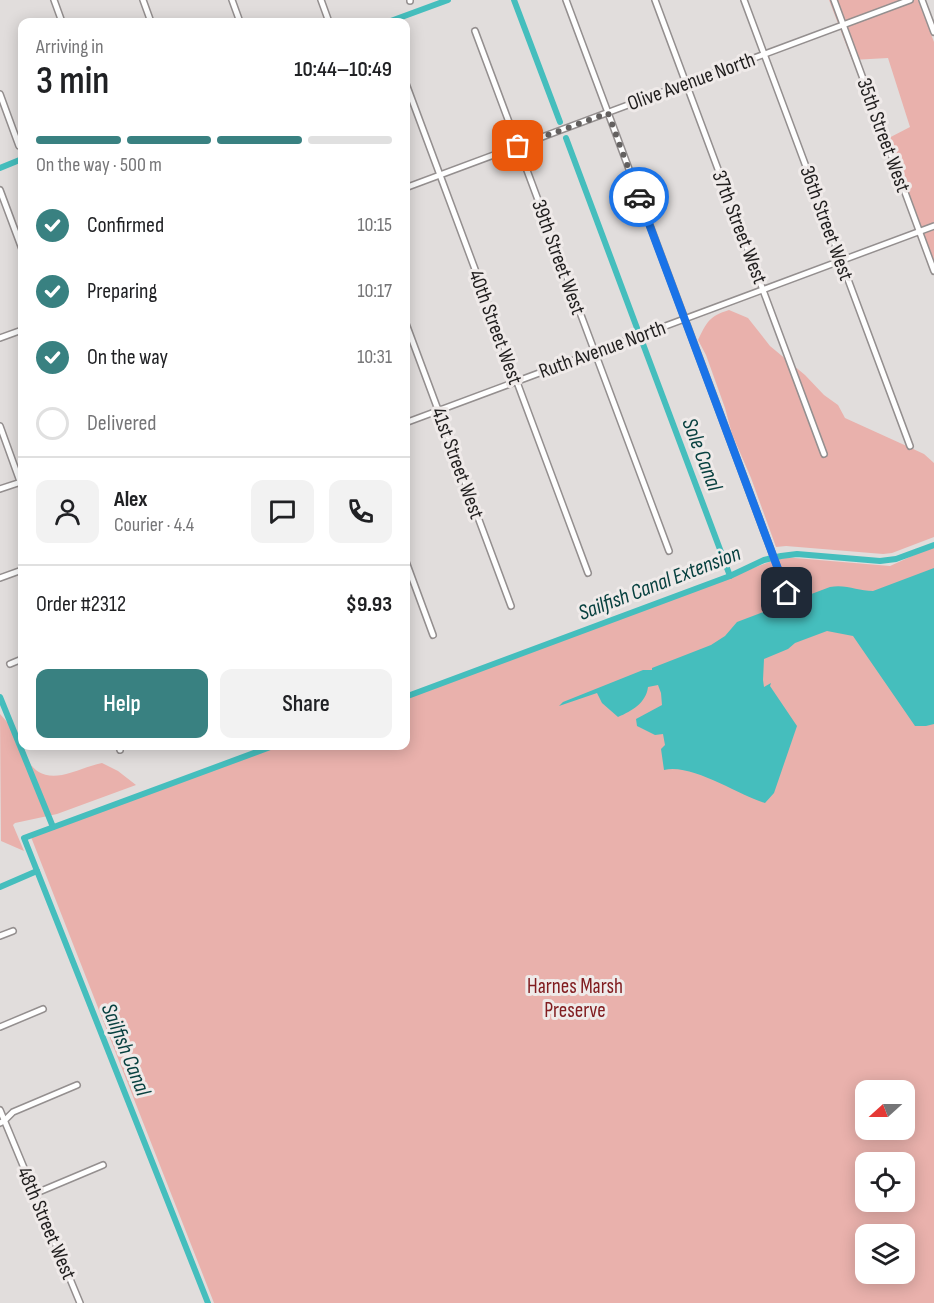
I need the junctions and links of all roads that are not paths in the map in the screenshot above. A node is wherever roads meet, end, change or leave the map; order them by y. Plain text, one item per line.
1 (54, 0) edge
2 (143, 0) edge
3 (232, 0) edge
4 (321, 0) edge
5 (566, 0) edge
6 (655, 0) edge
7 (744, 0) edge
8 (834, 0) edge
9 (910, 0) edge
10 (922, 0) edge
11 (61, 18) edge
12 (150, 18) edge
13 (239, 18) edge
14 (328, 18) edge
15 (843, 25) junction
16 (475, 31) dead end
17 (934, 32) edge
18 (765, 54) junction
19 (686, 84) junction
20 (0, 94) edge
21 (410, 95) edge
22 (608, 113) junction
23 (18, 143) edge
24 (518, 146) junction
25 (439, 175) junction
26 (410, 186) edge
27 (0, 190) edge
28 (934, 226) edge
29 (919, 231) junction
30 (18, 238) edge
31 (841, 261) junction
32 (934, 271) edge
33 (763, 289) junction
34 (685, 318) junction
35 (18, 331) edge
36 (410, 334) edge
37 (0, 338) edge
38 (595, 352) junction
39 (516, 381) junction
40 (438, 410) junction
41 (410, 421) edge
42 (0, 426) edge
43 (910, 446) dead end
44 (824, 454) dead end
45 (18, 474) edge
46 (18, 486) edge
47 (0, 489) edge
48 (669, 550) dead end
49 (18, 571) edge
50 (410, 572) edge
51 (588, 573) dead end
52 (0, 578) edge
53 (787, 593) dead end
54 (511, 606) dead end
55 (434, 635) dead end
56 (18, 661) edge
57 (10, 664) dead end
58 (13, 931) dead end
59 (0, 936) edge
60 (44, 1009) dead end
61 (0, 1027) edge
62 (77, 1085) dead end
63 (0, 1110) edge
64 (2, 1122) edge
65 (103, 1165) dead end
66 (34, 1194) junction
67 (80, 1303) edge

1 - 11 street
2 - 12 street
3 - 13 street
4 - 14 street
5 - 22 street
6 - 19 street, 37th Street West
7 - 18 street, 36th Street West
8 - 15 street, 35th Street West
9 - 15 street, Olive Avenue North
10 - 17 street
15 - 18 street, Olive Avenue North
15 - 29 street, 35th Street West
16 - 24 street, 39th Street West
18 - 19 street, Olive Avenue North
18 - 31 street, 36th Street West
19 - 22 street, Olive Avenue North
19 - 33 street, 37th Street West
20 - 23 street
21 - 25 street, 40th Street West
22 - 24 street, Olive Avenue North
22 - 34 street
24 - 25 street, Olive Avenue North
24 - 38 street, 39th Street West
25 - 26 street, Olive Avenue North
25 - 39 street, 40th Street West
27 - 30 street
28 - 29 street, Ruth Avenue North
29 - 31 street, Ruth Avenue North
29 - 32 street, 35th Street West
31 - 33 street, Ruth Avenue North
31 - 43 street, 36th Street West
33 - 34 street, Ruth Avenue North
33 - 44 street, 37th Street West
34 - 38 street, Ruth Avenue North
34 - 53 street
35 - 37 street
36 - 40 street, 41st Street West
38 - 39 street, Ruth Avenue North
38 - 48 street, 39th Street West
39 - 40 street, Ruth Avenue North
39 - 51 street, 40th Street West
40 - 41 street, Ruth Avenue North
40 - 54 street, 41st Street West
42 - 45 street
46 - 47 street
49 - 52 street
50 - 55 street
56 - 57 street
58 - 59 street
60 - 61 street
62 - 64 street
63 - 64 street, 48th Street West
64 - 66 street, 48th Street West
65 - 66 street
66 - 67 street, 48th Street West

